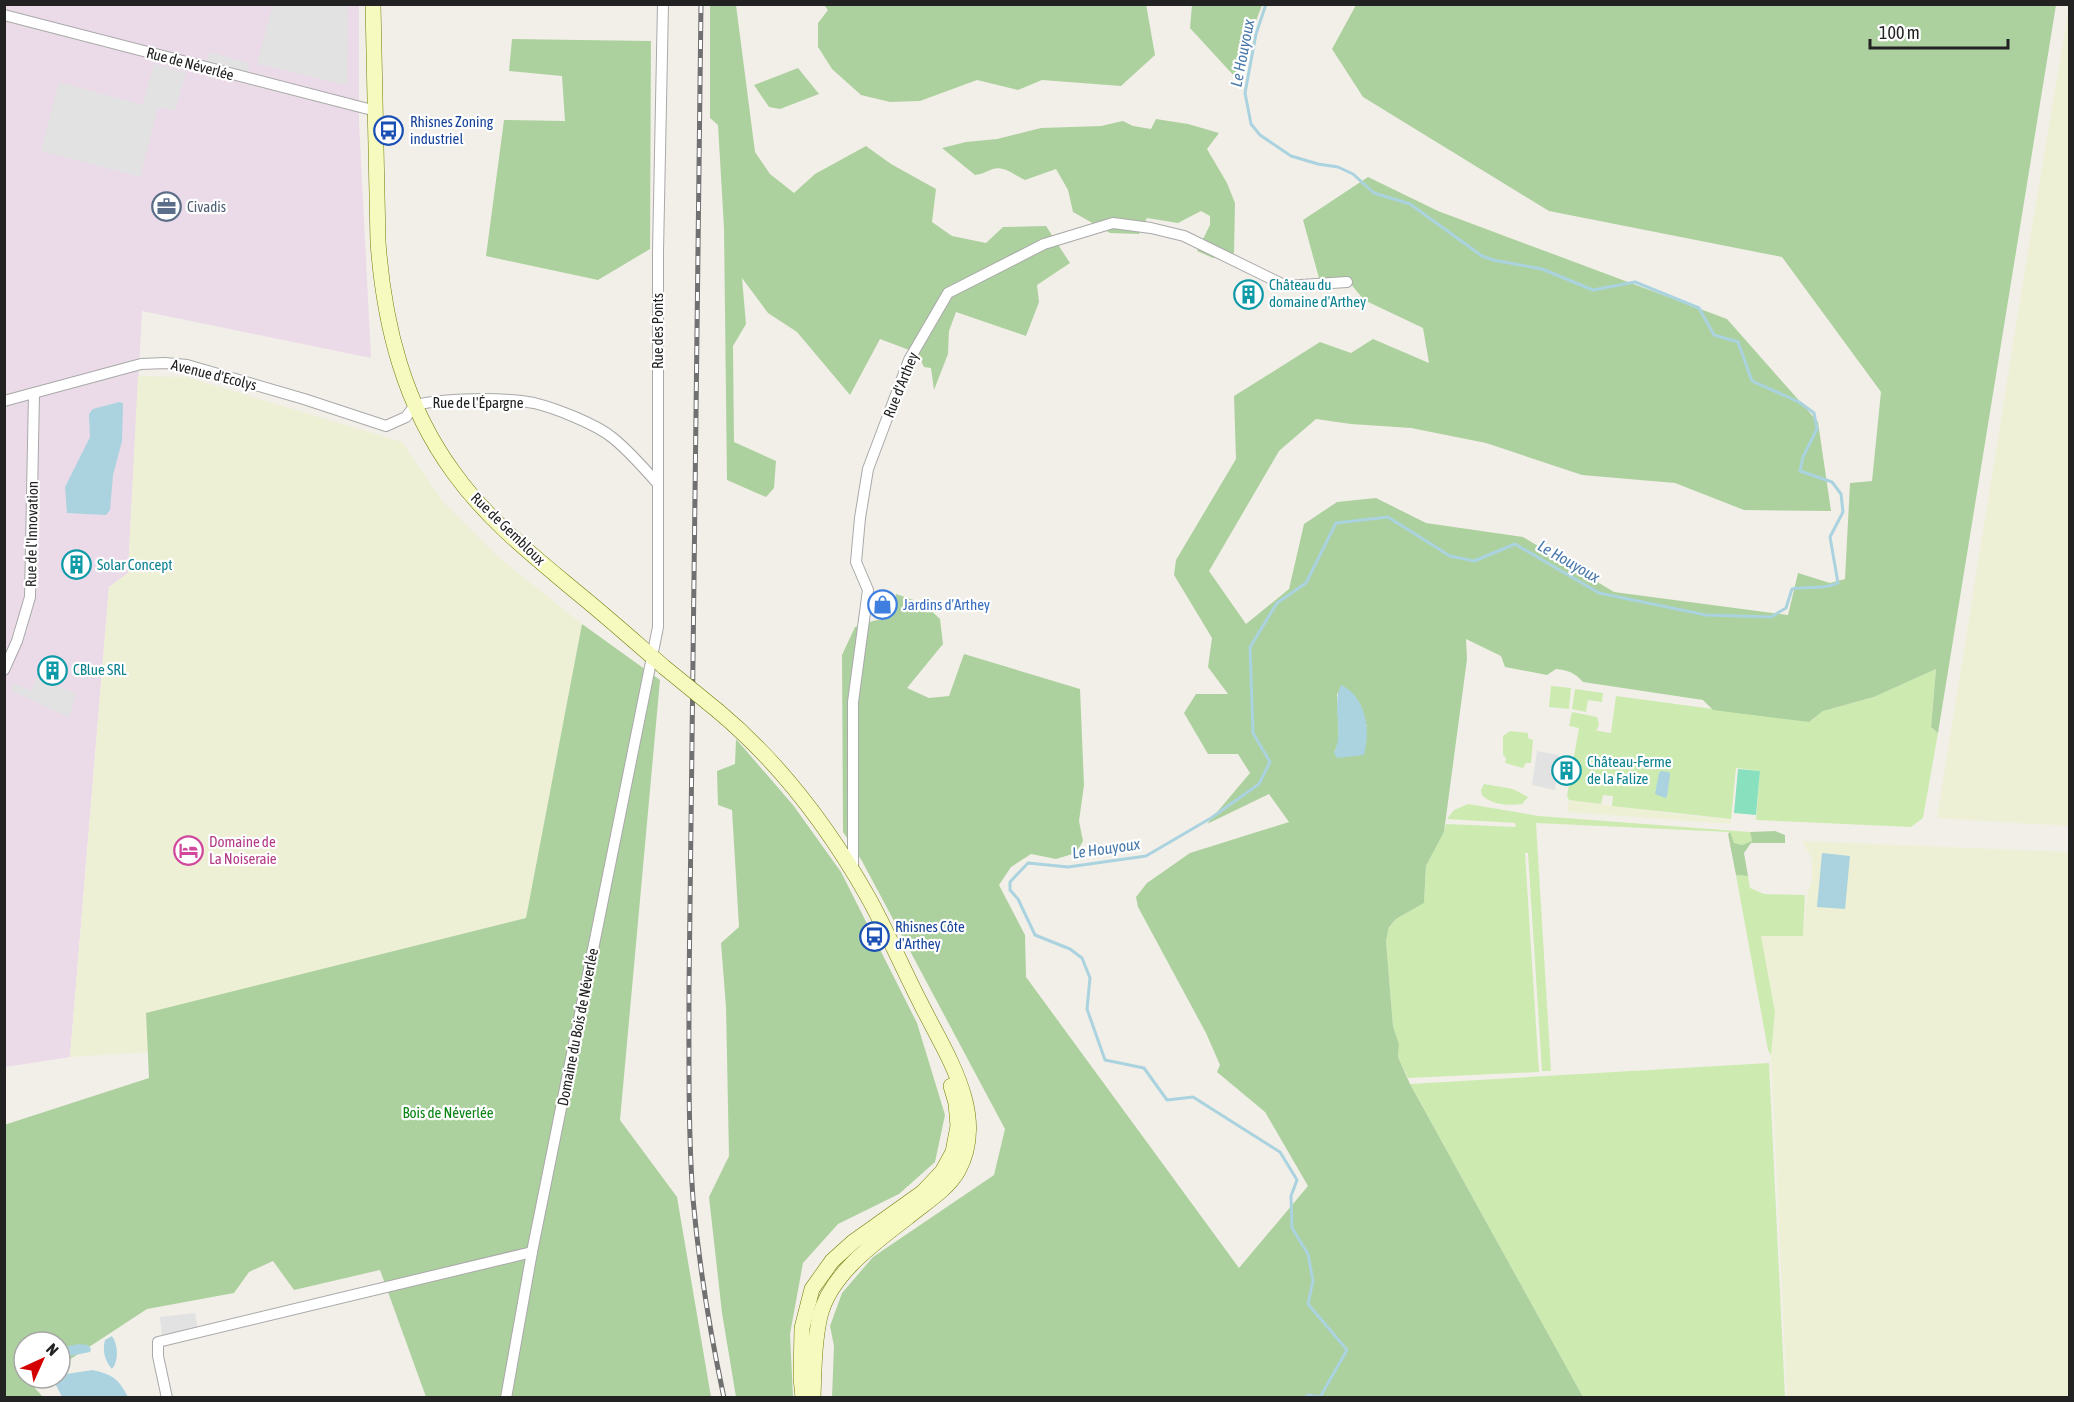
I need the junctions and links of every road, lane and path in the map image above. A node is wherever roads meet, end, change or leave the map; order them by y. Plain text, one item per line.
1 (373, 4) edge
2 (663, 4) edge
3 (4, 15) edge
4 (376, 111) junction
5 (1347, 282) dead end
6 (34, 393) junction
7 (4, 401) edge
8 (415, 405) junction
9 (658, 484) junction
10 (652, 656) junction
11 (4, 670) edge
12 (853, 870) junction
13 (920, 1004) junction
14 (532, 1252) junction
15 (166, 1398) edge
16 (506, 1398) edge
17 (803, 1398) edge
18 (813, 1398) edge

1 - 4 main road, Rue de Gembloux
2 - 9 street, Rue des Ponts
3 - 4 street, Rue de Néverlée
4 - 8 main road, Rue de Gembloux
5 - 12 street, Rue d'Arthey
6 - 7 street, Avenue d'Ecolys
6 - 8 street, Avenue d'Ecolys
6 - 11 street, Rue de l'Innovation
8 - 9 street, Rue de l'Épargne
8 - 10 main road, Rue de Gembloux
9 - 10 street, Rue des Ponts
10 - 12 main road, Rue de Gembloux, bridge
10 - 14 street, Domaine du Bois de Néverlée
12 - 13 main road, Rue de Gembloux
13 - 17 main road
13 - 18 main road
14 - 15 street
14 - 16 street, Domaine du Bois de Néverlée

